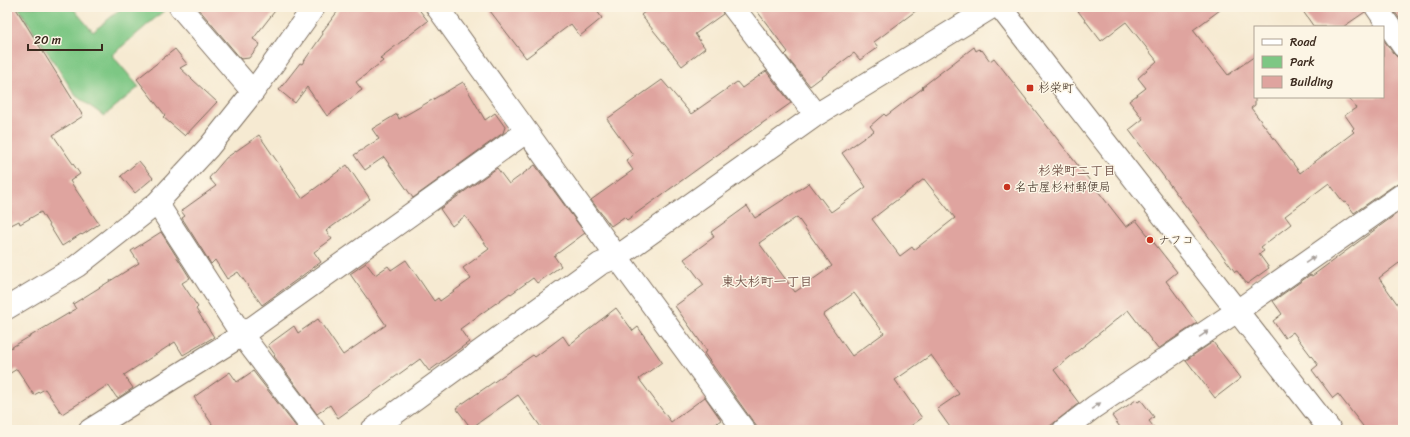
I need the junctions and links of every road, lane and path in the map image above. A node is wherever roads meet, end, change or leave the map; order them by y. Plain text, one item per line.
1 (180, 7) edge
2 (314, 7) edge
3 (437, 7) edge
4 (733, 7) edge
5 (992, 7) edge
6 (1000, 7) edge
7 (1376, 7) edge
8 (1403, 46) edge
9 (253, 92) junction
10 (816, 115) junction
11 (526, 132) junction
12 (1403, 194) edge
13 (157, 203) junction
14 (617, 257) junction
15 (7, 308) edge
16 (1237, 312) junction
17 (242, 334) junction
18 (90, 430) edge
19 (314, 430) edge
20 (372, 430) edge
21 (744, 430) edge
22 (1064, 430) edge
23 (1330, 430) edge

1 - 9 street
2 - 9 street
3 - 11 street
4 - 10 street
5 - 10 street
6 - 16 street
7 - 8 street
9 - 13 street
10 - 14 street
11 - 14 street
11 - 17 street
16 -> 12 street
13 - 15 street
13 - 17 street
14 - 20 street
14 - 21 street
22 -> 16 street
16 - 23 street
17 - 18 street
17 - 19 street

